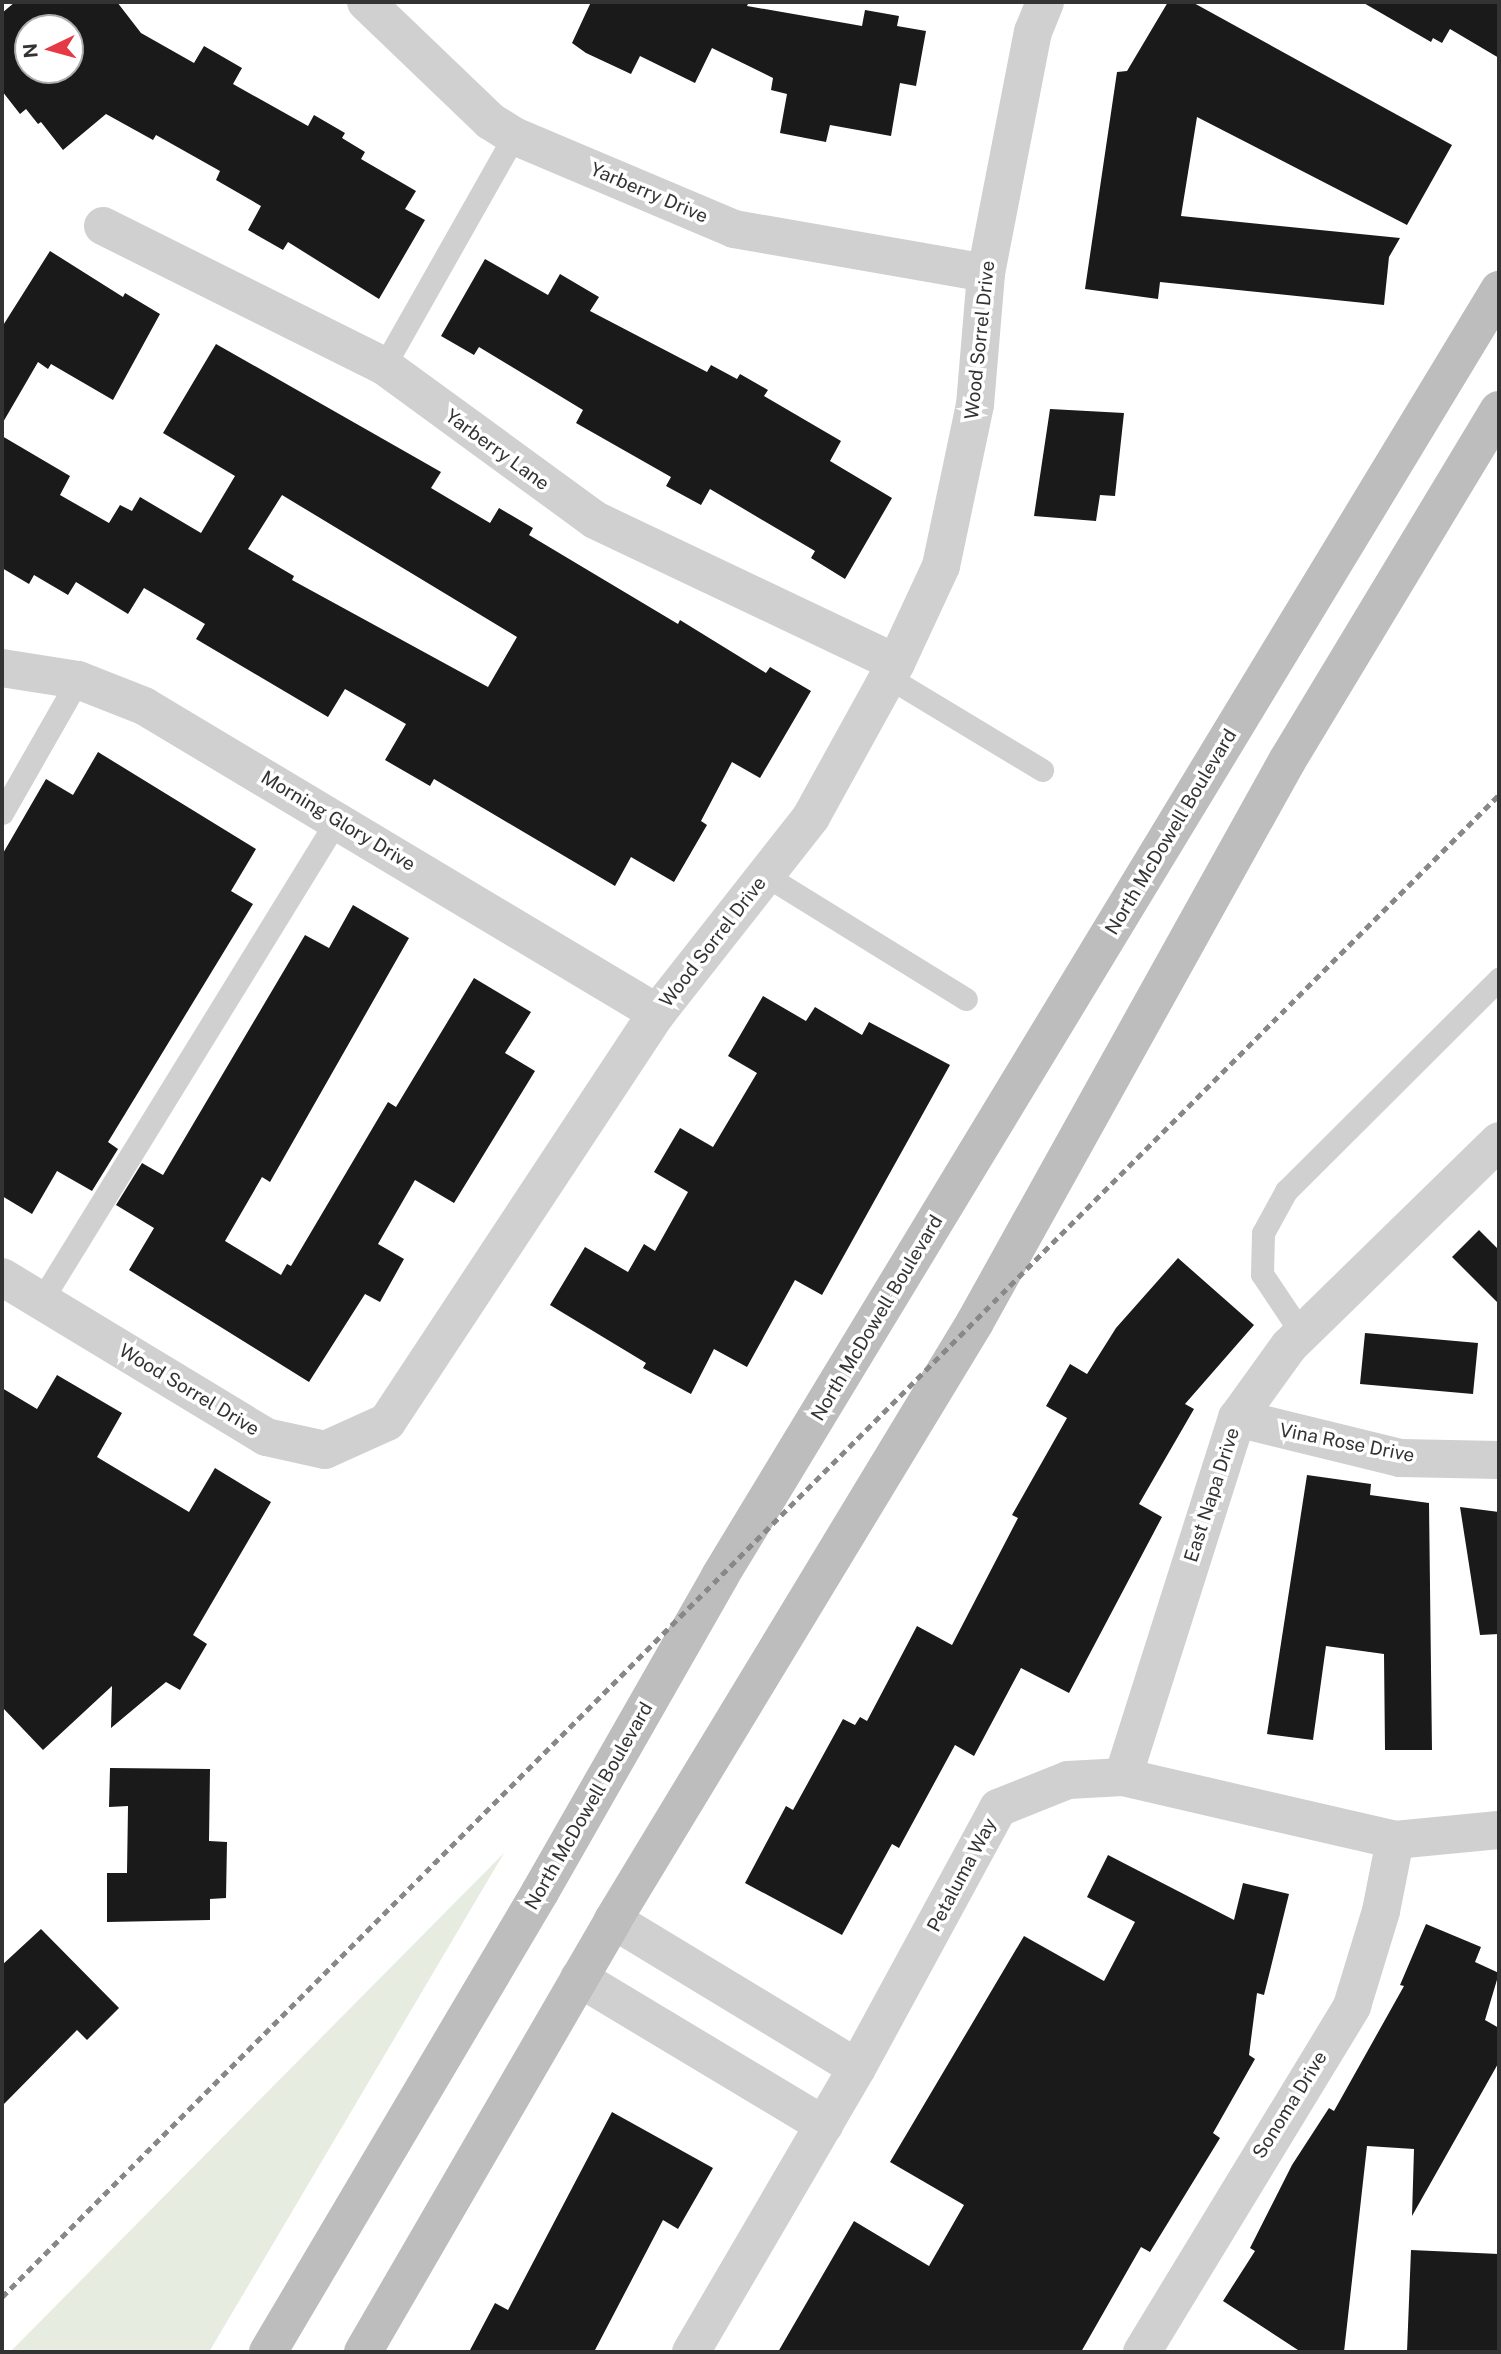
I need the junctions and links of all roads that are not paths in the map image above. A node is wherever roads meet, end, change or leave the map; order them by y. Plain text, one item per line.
1 (366, 2) edge
2 (1045, 2) edge
3 (514, 136) junction
4 (103, 226) dead end
5 (986, 273) junction
6 (1499, 290) edge
7 (384, 366) junction
8 (1499, 410) edge
9 (2, 668) edge
10 (892, 670) junction
11 (78, 680) junction
12 (1042, 770) dead end
13 (2, 813) edge
14 (337, 820) junction
15 (765, 875) junction
16 (1499, 979) edge
17 (966, 999) dead end
18 (657, 1013) junction
19 (1499, 1141) edge
20 (2, 1277) edge
21 (41, 1301) junction
22 (1302, 1334) junction
23 (1237, 1418) junction
24 (1499, 1460) edge
25 (1124, 1776) junction
26 (1499, 1830) edge
27 (1395, 1840) junction
28 (612, 1920) junction
29 (579, 1978) junction
30 (857, 2068) junction
31 (824, 2125) junction
32 (268, 2352) edge
33 (363, 2352) edge
34 (691, 2352) edge
35 (1142, 2352) edge

1 - 3 street, Yarberry Drive
2 - 5 street, Wood Sorrel Drive
3 - 5 street, Yarberry Drive
3 - 7 lane
4 - 7 street, Yarberry Lane
5 - 10 street, Wood Sorrel Drive
6 - 32 main road, North McDowell Boulevard
7 - 10 street, Yarberry Lane
8 - 28 main road
9 - 11 street, Morning Glory Drive
10 - 12 lane
10 - 15 street, Wood Sorrel Drive
11 - 13 lane
11 - 14 street, Morning Glory Drive
14 - 18 street, Morning Glory Drive
14 - 21 lane
15 - 17 lane
15 - 18 street, Wood Sorrel Drive
16 - 22 lane
18 - 21 street, Wood Sorrel Drive
19 - 22 street, East Napa Drive
20 - 21 street, Wood Sorrel Drive
22 - 23 street, East Napa Drive
23 - 24 street, Vina Rose Drive
23 - 25 street, East Napa Drive
25 - 27 street, Petaluma Way
25 - 30 street, Petaluma Way
26 - 27 street, Petaluma Way
27 - 35 street, Sonoma Drive
28 - 29 main road
28 - 30 street
29 - 31 street
29 - 33 main road
30 - 31 street, Petaluma Way
31 - 34 street, Petaluma Way

